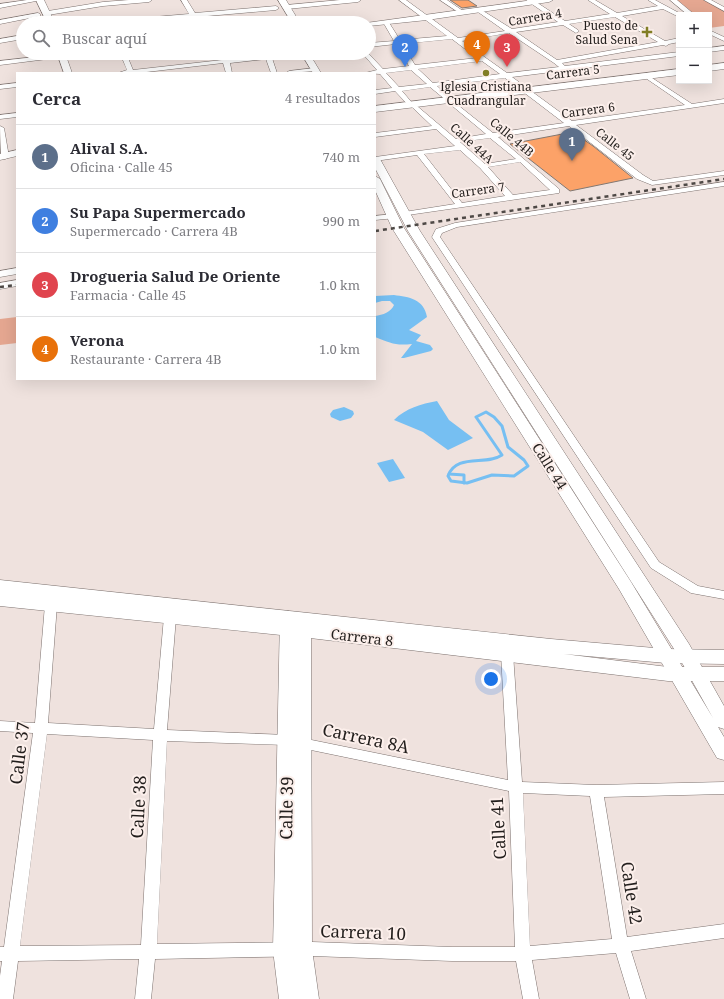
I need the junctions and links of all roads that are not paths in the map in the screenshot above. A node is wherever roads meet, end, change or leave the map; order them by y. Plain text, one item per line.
1 (35, 0) edge
2 (149, 0) edge
3 (184, 0) edge
4 (358, 0) edge
5 (402, 0) edge
6 (443, 0) edge
7 (549, 0) edge
8 (591, 0) edge
9 (651, 0) edge
10 (673, 0) edge
11 (707, 0) edge
12 (530, 1) edge
13 (284, 3) edge
14 (0, 6) edge
15 (276, 7) edge
16 (664, 7) junction
17 (724, 9) edge
18 (480, 10) junction
19 (688, 12) edge
20 (48, 13) junction
21 (463, 13) junction
22 (676, 13) edge
23 (107, 14) edge
24 (193, 15) junction
25 (616, 15) junction
26 (39, 16) edge
27 (49, 16) edge
28 (292, 16) edge
29 (427, 18) junction
30 (16, 21) edge
31 (0, 22) edge
32 (386, 22) junction
33 (376, 23) edge
34 (565, 24) junction
35 (576, 31) dead end
36 (513, 32) junction
37 (712, 34) edge
38 (16, 38) edge
39 (455, 39) junction
40 (724, 39) edge
41 (0, 41) edge
42 (676, 41) edge
43 (398, 43) junction
44 (664, 43) junction
45 (376, 45) edge
46 (724, 48) edge
47 (676, 50) edge
48 (712, 50) edge
49 (676, 52) edge
50 (483, 59) junction
51 (20, 60) edge
52 (54, 60) edge
53 (64, 60) edge
54 (126, 60) edge
55 (168, 60) edge
56 (233, 60) edge
57 (270, 60) edge
58 (309, 60) edge
59 (319, 60) edge
60 (371, 60) edge
61 (226, 61) junction
62 (556, 62) junction
63 (0, 63) edge
64 (724, 66) edge
65 (56, 68) dead end
66 (413, 68) junction
67 (566, 68) junction
68 (712, 68) edge
69 (724, 69) edge
70 (170, 70) edge
71 (712, 71) edge
72 (68, 72) edge
73 (131, 72) joint
74 (229, 72) edge
75 (274, 72) edge
76 (316, 72) edge
77 (326, 72) edge
78 (376, 72) edge
79 (380, 72) junction
80 (676, 72) edge
81 (676, 75) edge
82 (506, 76) junction
83 (649, 78) junction
84 (16, 85) edge
85 (433, 85) junction
86 (0, 87) edge
87 (397, 90) junction
88 (376, 92) edge
89 (528, 92) junction
90 (451, 101) junction
91 (724, 101) edge
92 (413, 106) junction
93 (691, 106) junction
94 (376, 110) edge
95 (16, 115) edge
96 (0, 117) edge
97 (569, 123) junction
98 (437, 127) junction
99 (0, 128) edge
100 (376, 135) edge
101 (493, 135) junction
102 (454, 141) junction
103 (462, 147) junction
104 (16, 153) edge
105 (419, 153) junction
106 (2, 159) edge
107 (16, 159) edge
108 (376, 159) edge
109 (522, 160) junction
110 (376, 161) edge
111 (483, 166) junction
112 (724, 173) edge
113 (724, 184) edge
114 (556, 191) joint
115 (378, 192) edge
116 (510, 198) junction
117 (460, 205) junction
118 (398, 215) junction
119 (376, 218) edge
120 (16, 271) edge
121 (0, 274) edge
122 (16, 284) edge
123 (0, 286) edge
124 (0, 586) edge
125 (724, 595) edge
126 (0, 599) edge
127 (51, 606) junction
128 (170, 617) junction
129 (296, 624) junction
130 (507, 654) junction
131 (666, 656) junction
132 (688, 657) junction
133 (724, 657) edge
134 (676, 674) junction
135 (724, 674) edge
136 (699, 675) junction
137 (724, 722) edge
138 (0, 726) edge
139 (41, 727) junction
140 (160, 735) junction
141 (294, 741) junction
142 (724, 753) edge
143 (515, 787) junction
144 (724, 788) edge
145 (596, 791) junction
146 (724, 930) edge
147 (621, 945) junction
148 (293, 950) junction
149 (149, 952) junction
150 (5, 954) edge
151 (523, 954) junction
152 (4, 999) edge
153 (144, 999) edge
154 (290, 999) edge
155 (308, 999) edge
156 (531, 999) edge
157 (638, 999) edge

1 - 14 street
1 - 20 main road
1 - 26 main road
2 - 23 street
3 - 24 street
4 - 13 street
5 - 29 street, Calle 45
6 - 21 street
7 - 12 main road
8 - 25 street
9 - 16 street
10 - 19 street
11 - 17 street
12 - 18 main road
12 - 34 street
13 - 28 main road
15 - 24 street
16 - 22 street
16 - 25 street, Carrera 4
18 - 21 main road
18 - 36 street
20 - 23 street
20 - 27 main road
21 - 29 main road
23 - 24 street
25 - 34 street, Carrera 4
25 - 44 street
29 - 32 main road
29 - 39 street, Calle 45
30 - 31 street
32 - 33 main road
32 - 43 street, Calle 44B
34 - 35 street
34 - 36 street, Carrera 4
36 - 39 street, Carrera 4
36 - 62 street
37 - 40 street
38 - 41 street
39 - 43 street, Carrera 4
39 - 50 street, Calle 45
42 - 44 street
43 - 45 street, Carrera 4
43 - 66 street, Calle 44B
44 - 47 street
44 - 62 street
46 - 48 street
49 - 67 street
50 - 66 street
50 - 82 street, Calle 45
51 - 63 street
52 - 65 main road
53 - 72 main road
54 - 73 street
55 - 70 street
56 - 61 street
57 - 75 street
58 - 76 main road
59 - 77 main road
60 - 79 street, Calle 44A
61 - 70 street
61 - 74 street
62 - 67 street
64 - 68 main road
66 - 79 street
66 - 85 street, Calle 44B
67 - 82 street
69 - 71 main road
70 - 73 street
78 - 79 street
79 - 87 street, Calle 44A
80 - 89 main road, Carrera 5
81 - 83 main road, Carrera 5
82 - 85 street
82 - 89 street, Calle 45
83 - 89 main road, Carrera 5
83 - 93 street
84 - 86 street
85 - 87 street
85 - 90 street, Calle 44B
87 - 88 street
87 - 92 street, Calle 44A
89 - 90 main road, Carrera 5
89 - 97 street, Calle 45
90 - 92 main road, Carrera 5
90 - 101 street, Calle 44B
91 - 93 street, Carrera 6
92 - 94 main road, Carrera 5
92 - 98 street, Calle 44A
93 - 97 street, Carrera 6
95 - 96 street
97 - 101 street, Carrera 6
97 - 112 street, Calle 45
98 - 100 street
98 - 102 street, Calle 44A
99 - 106 street
101 - 102 street, Carrera 6
101 - 109 street, Calle 44B
102 - 103 street, Calle 44A
103 - 105 street
103 - 111 street, Calle 44A
104 - 106 main road
105 - 108 street
105 - 117 street
106 - 107 main road
109 - 111 street
109 - 114 street, Calle 44B
110 - 118 main road, Calle 44
111 - 116 street, Calle 44A
113 - 125 street
114 - 116 street, Carrera 7
115 - 118 main road, Calle 44
116 - 117 street, Carrera 7
117 - 118 street, Carrera 7
118 - 119 street, Carrera 7
118 - 131 main road, Calle 44
118 - 132 main road, Calle 44
120 - 121 street
122 - 123 street
124 - 129 main road, Carrera 8
126 - 127 main road, Carrera 8
127 - 128 main road, Carrera 8
127 - 139 street, Calle 37
128 - 129 main road, Carrera 8
128 - 140 street, Calle 38
129 - 130 main road, Carrera 8
129 - 131 main road, Carrera 8
129 - 141 main road, Calle 39
130 - 134 main road, Carrera 8
130 - 143 street, Calle 41
131 - 132 main road, Carrera 8
131 - 134 main road, Calle 44
132 - 133 main road, Carrera 8
132 - 136 main road, Calle 44
134 - 136 main road, Carrera 8
134 - 142 main road, Calle 44
135 - 136 main road, Carrera 8
136 - 137 main road, Calle 44
138 - 139 street, Carrera 8A
139 - 140 street, Carrera 8A
139 - 150 street, Calle 37
140 - 141 street, Carrera 8A
140 - 149 street, Calle 38
141 - 143 street, Carrera 8A
141 - 148 main road, Calle 39
143 - 145 street, Carrera 8A
143 - 151 street, Calle 41
144 - 145 street, Carrera 8A
145 - 147 street, Calle 42
146 - 147 street, Carrera 10
147 - 151 street, Carrera 10
147 - 157 street, Calle 42
148 - 149 street, Carrera 10
148 - 151 street, Carrera 10
148 - 154 main road, Calle 39
148 - 155 main road, Calle 39
149 - 150 street, Carrera 10
149 - 153 street, Calle 38
150 - 152 street, Calle 37
151 - 156 street, Calle 41

